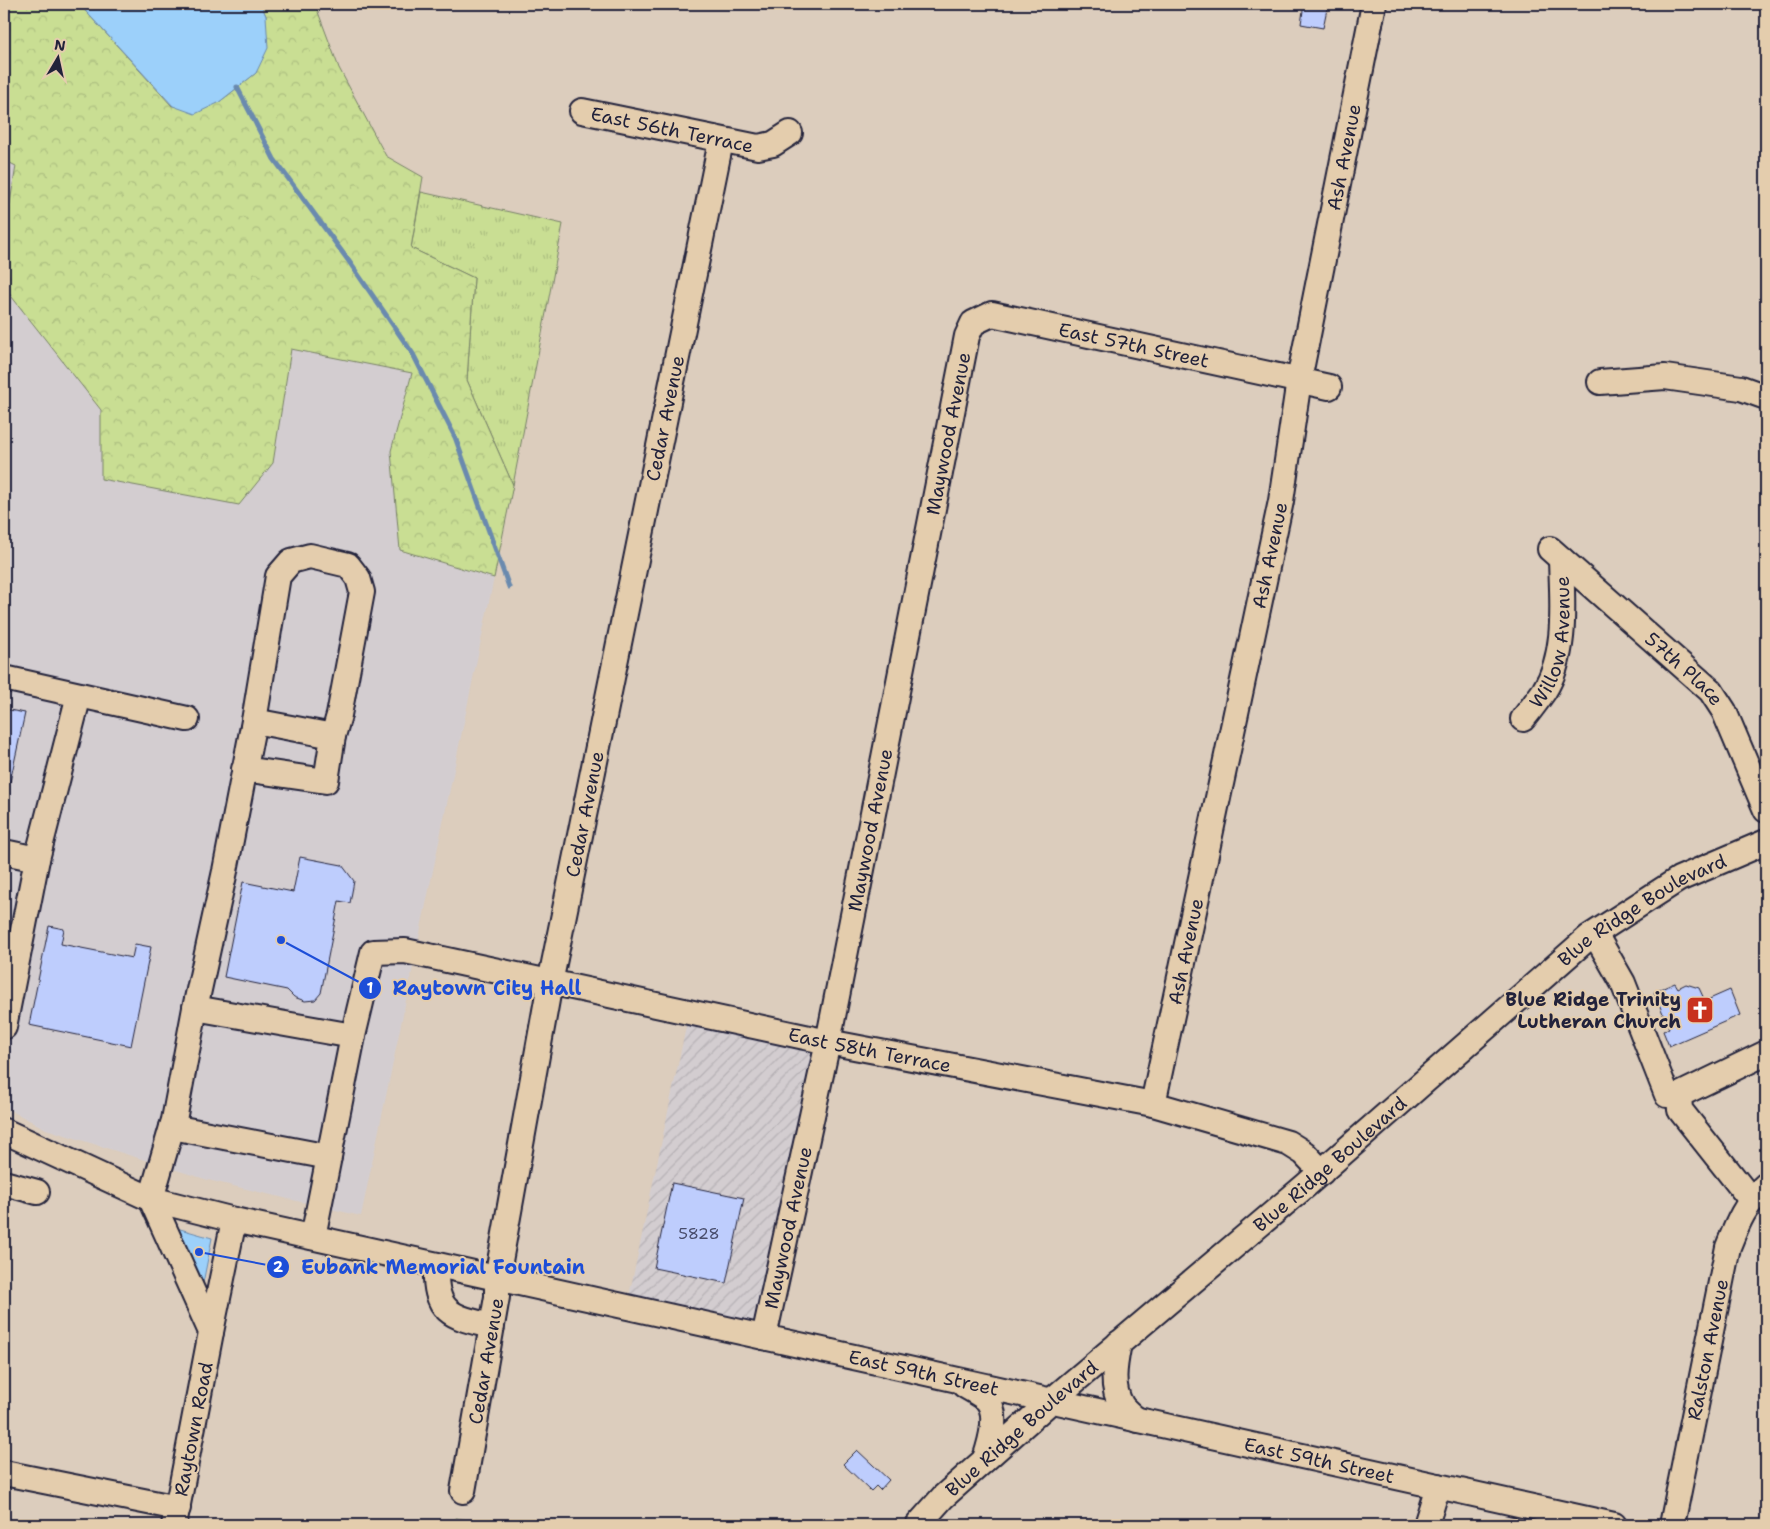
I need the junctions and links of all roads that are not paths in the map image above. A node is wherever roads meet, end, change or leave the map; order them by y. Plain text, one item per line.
1 (1374, 4) edge
2 (582, 111) dead end
3 (790, 133) dead end
4 (721, 140) junction
5 (973, 323) joint
6 (1299, 380) junction
7 (1600, 382) dead end
8 (1329, 387) dead end
9 (1766, 397) edge
10 (1555, 554) joint
11 (4, 678) edge
12 (79, 695) junction
13 (187, 719) dead end
14 (1523, 719) dead end
15 (254, 721) junction
16 (333, 736) junction
17 (244, 770) junction
18 (1766, 810) edge
19 (1766, 842) edge
20 (4, 852) edge
21 (37, 859) junction
22 (1595, 934) junction
23 (550, 983) junction
24 (195, 1008) junction
25 (4, 1027) edge
26 (353, 1036) junction
27 (828, 1042) junction
28 (1766, 1053) edge
29 (1673, 1095) junction
30 (1153, 1104) junction
31 (172, 1127) junction
32 (4, 1131) edge
33 (329, 1158) junction
34 (1322, 1172) junction
35 (4, 1182) edge
36 (38, 1192) dead end
37 (1759, 1193) edge
38 (151, 1199) junction
39 (234, 1220) junction
40 (313, 1237) junction
41 (436, 1265) junction
42 (497, 1278) junction
43 (492, 1326) junction
44 (211, 1332) junction
45 (764, 1337) junction
46 (1119, 1343) junction
47 (956, 1380) junction
48 (1051, 1401) junction
49 (1137, 1420) junction
50 (985, 1460) junction
51 (4, 1473) edge
52 (1438, 1486) junction
53 (463, 1491) dead end
54 (176, 1517) edge
55 (1535, 1517) edge
56 (918, 1525) edge
57 (1426, 1525) edge
58 (1614, 1525) edge
59 (1672, 1525) edge

1 - 6 street, Ash Avenue
2 - 4 street, East 56th Terrace
3 - 4 street, East 56th Terrace
4 - 23 street, Cedar Avenue
5 - 6 street, East 57th Street
5 - 27 street, Maywood Avenue
6 - 8 street, East 57th Street
6 - 30 street, Ash Avenue
7 - 9 street
10 - 14 street, Willow Avenue
10 - 18 street, 57th Place
11 - 12 street
12 - 13 street
12 - 21 street
15 - 16 street
15 - 16 street
15 - 17 street
16 - 17 street
17 - 24 street
19 - 22 street, Blue Ridge Boulevard
20 - 21 street
21 - 25 street
22 - 29 street
22 - 34 street, Blue Ridge Boulevard
23 - 26 street, East 58th Terrace
23 - 27 street, East 58th Terrace
23 - 42 street, Cedar Avenue
24 - 26 street
24 - 31 street
26 - 33 street
27 - 30 street, East 58th Terrace
27 - 45 street, Maywood Avenue
28 - 29 street
29 - 37 street
30 - 34 street, East 58th Terrace
31 - 33 street
31 - 38 street
32 - 38 street
33 - 40 street
34 - 46 street, Blue Ridge Boulevard
35 - 36 street
37 - 59 street, Ralston Avenue
38 - 39 street
38 - 44 street
39 - 40 street, East 59th Street
39 - 44 street, Raytown Road
40 - 41 street, East 59th Street
41 - 42 street, East 59th Street
41 - 43 street
42 - 43 street, Cedar Avenue
42 - 45 street, East 59th Street
43 - 53 street, Cedar Avenue
44 - 54 street, Raytown Road
45 - 47 street, East 59th Street
46 - 48 street, Blue Ridge Boulevard
46 - 49 street
47 - 48 street, East 59th Street
47 - 50 street
48 - 49 street, East 59th Street
48 - 50 street, Blue Ridge Boulevard
49 - 52 street, East 59th Street
50 - 56 street, Blue Ridge Boulevard
51 - 54 street
52 - 55 street, East 59th Street
52 - 57 street
55 - 58 street, East 59th Street

